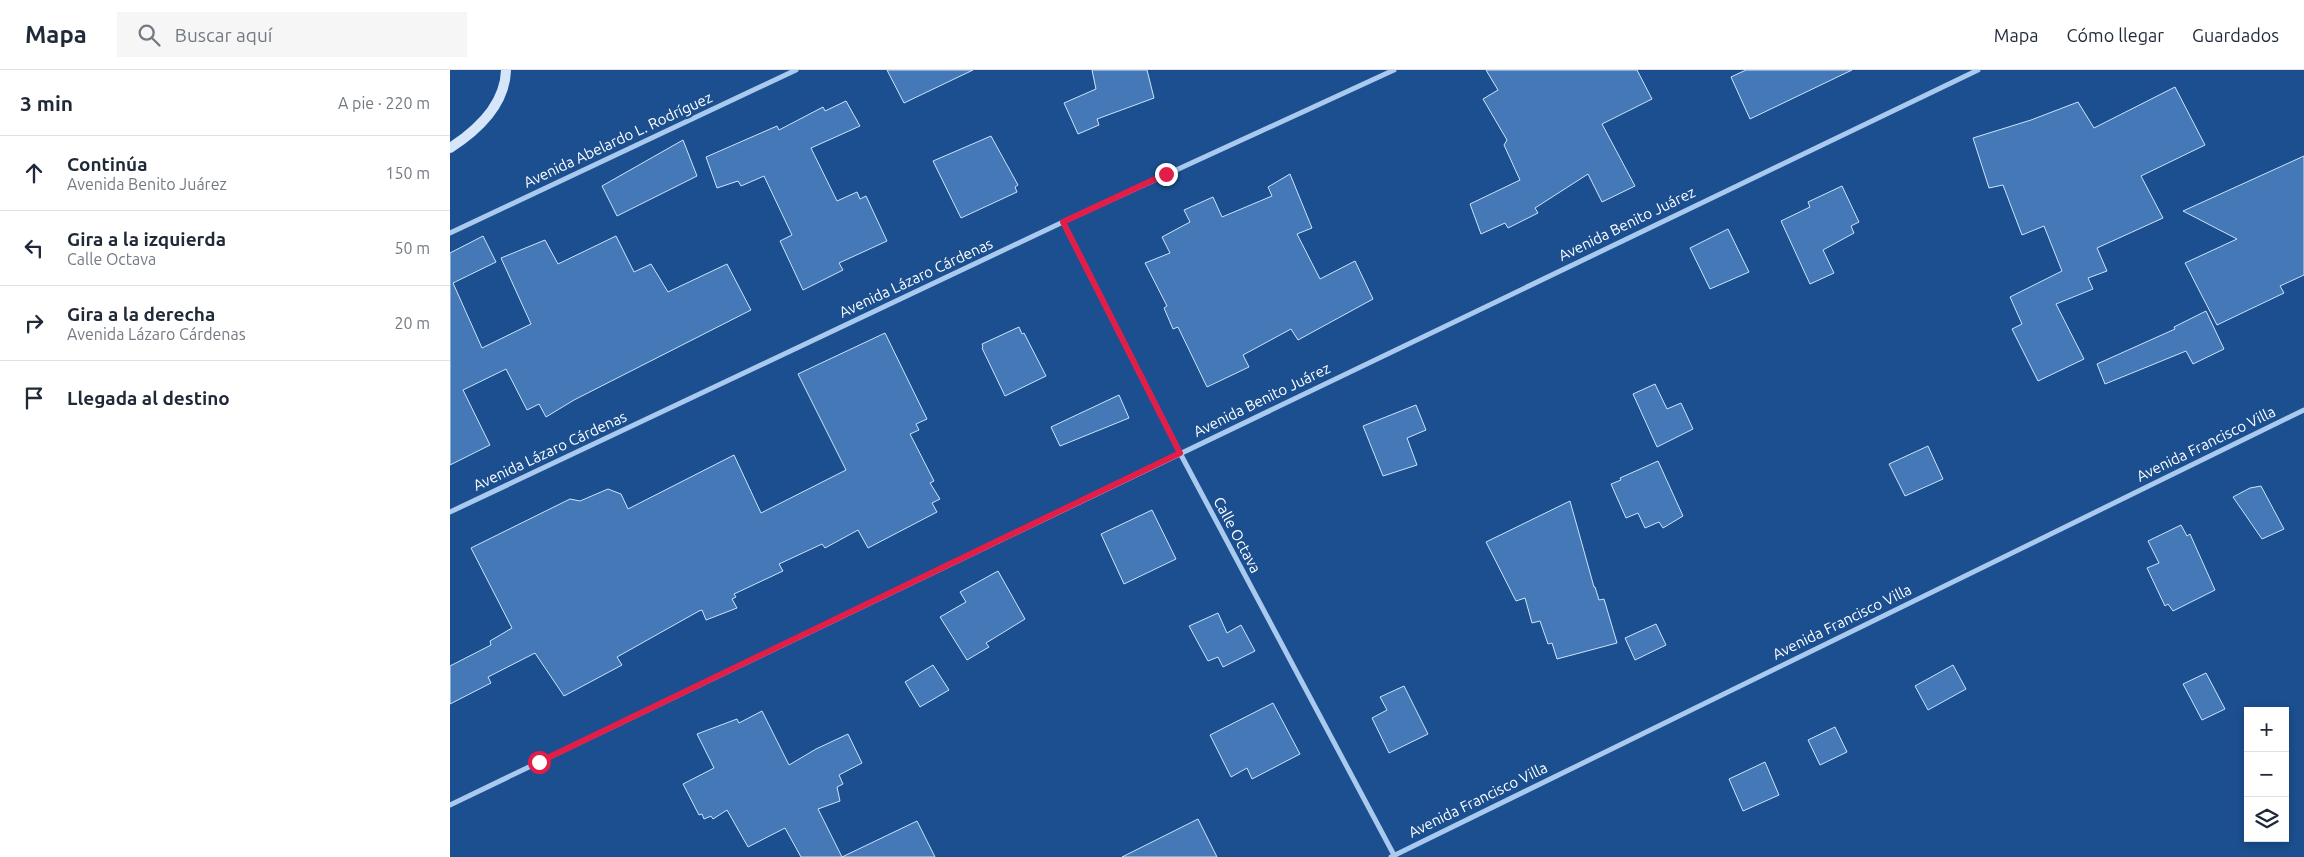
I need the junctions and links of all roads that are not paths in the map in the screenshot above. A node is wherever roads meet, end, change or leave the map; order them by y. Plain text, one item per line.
1 (506, 70) edge
2 (796, 70) edge
3 (1394, 70) edge
4 (1978, 70) edge
5 (450, 148) edge
6 (1063, 222) junction
7 (450, 233) edge
8 (2304, 410) edge
9 (1180, 453) junction
10 (450, 512) edge
11 (450, 805) edge
12 (1393, 857) edge

1 - 5 street
2 - 7 street, Avenida Abelardo L. Rodríguez
3 - 6 street, Avenida Lázaro Cárdenas
4 - 9 street, Avenida Benito Juárez
6 - 9 street, Calle Octava
6 - 10 street, Avenida Lázaro Cárdenas
8 - 12 street, Avenida Francisco Villa
9 - 11 street, Avenida Benito Juárez
9 - 12 street, Calle Octava

